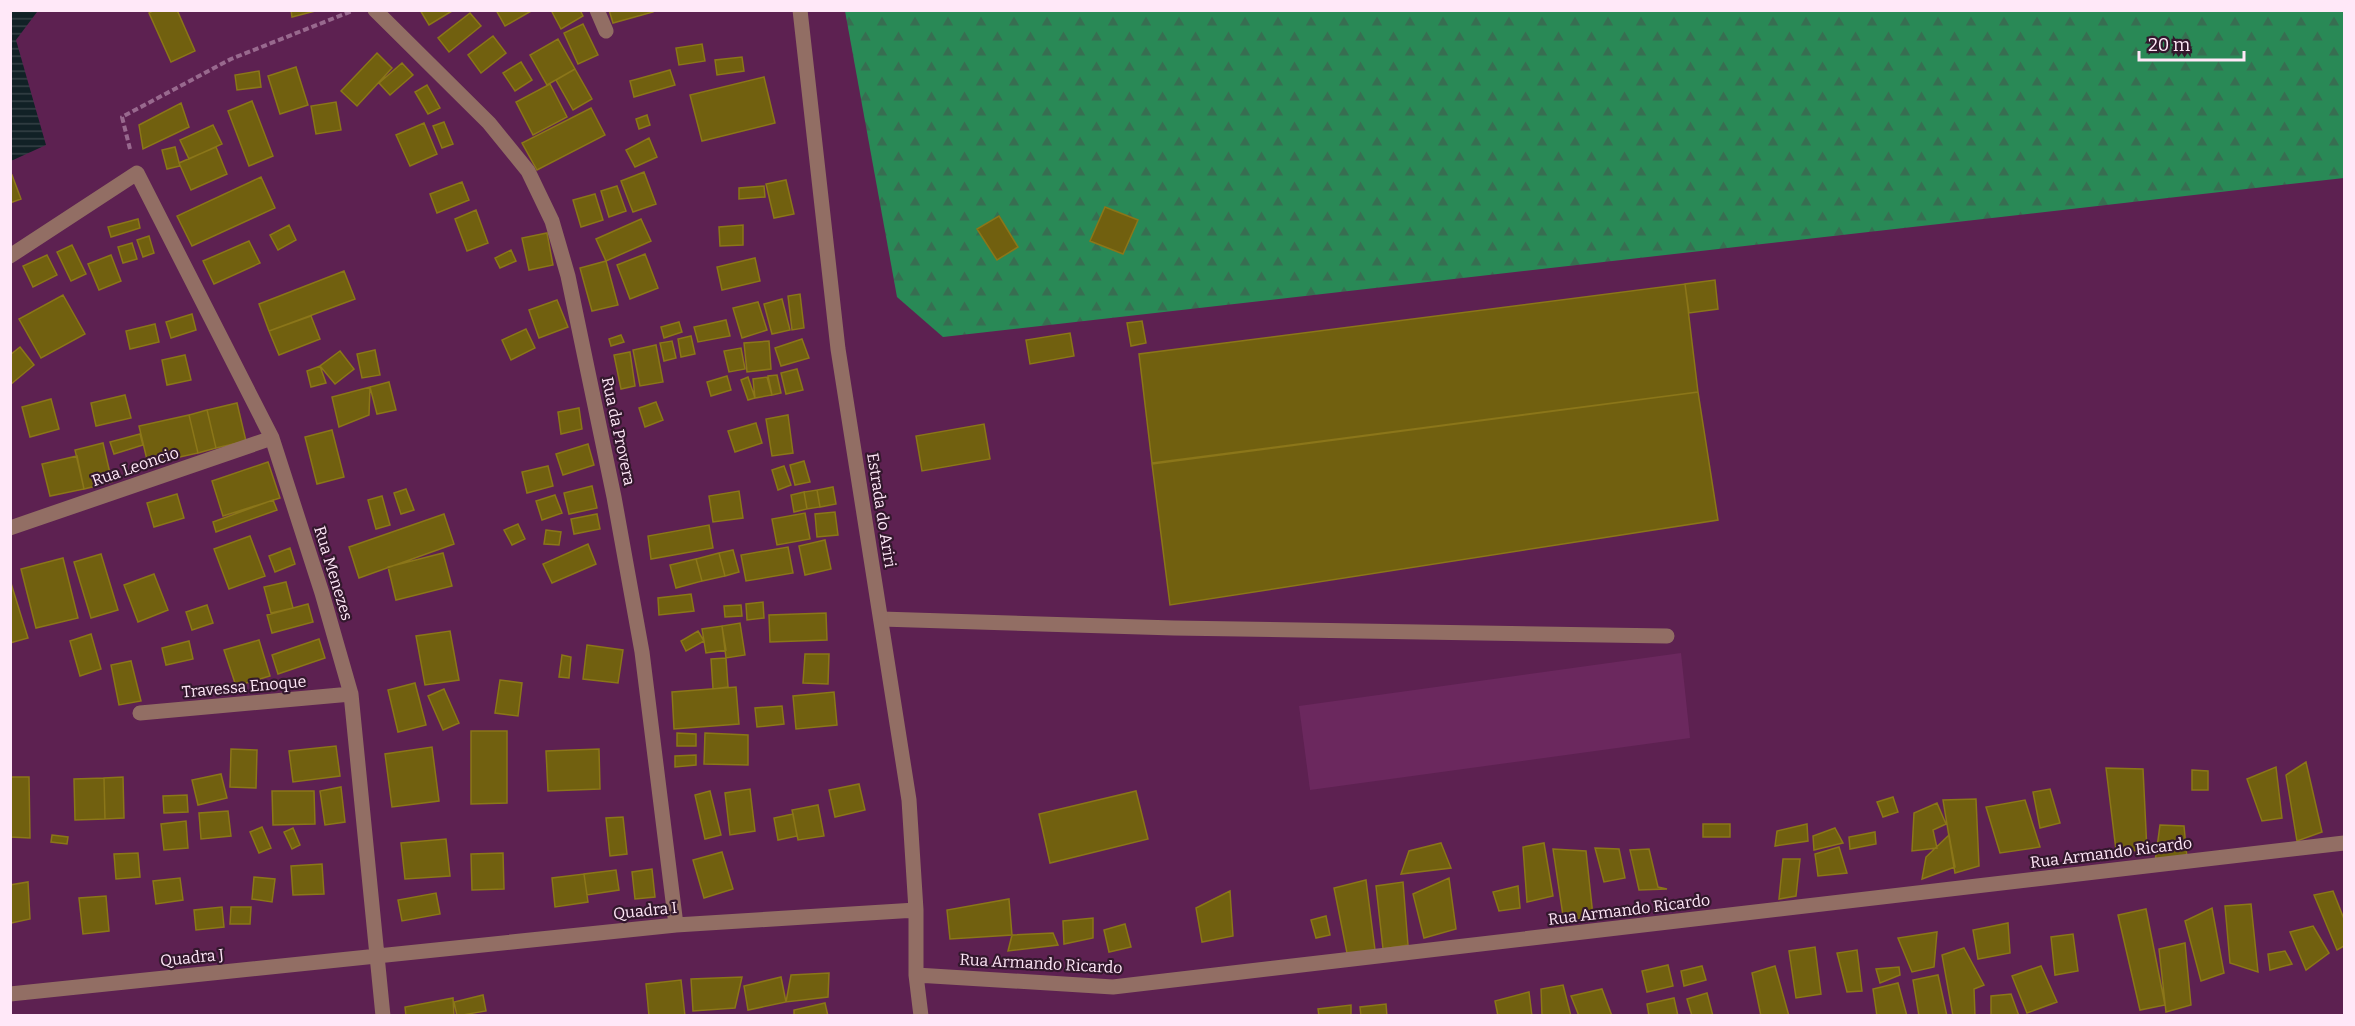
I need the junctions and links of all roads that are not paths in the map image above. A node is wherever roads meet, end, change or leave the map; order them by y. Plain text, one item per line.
1 (375, 10) edge
2 (597, 10) edge
3 (800, 10) edge
4 (606, 31) dead end
5 (10, 256) edge
6 (272, 438) junction
7 (10, 528) edge
8 (881, 619) junction
9 (1667, 636) dead end
10 (351, 694) junction
11 (140, 713) dead end
12 (2344, 843) edge
13 (916, 910) junction
14 (676, 925) junction
15 (377, 956) junction
16 (916, 975) junction
17 (10, 994) edge
18 (383, 1016) edge
19 (921, 1016) edge

1 - 14 street, Rua da Provera
2 - 4 street
3 - 8 street, Estrada do Ariri
5 - 6 street, Rua Menezes
6 - 7 street, Rua Leoncio
6 - 10 street, Rua Menezes
8 - 9 street
8 - 13 street, Estrada do Ariri
10 - 11 street, Travessa Enoque
10 - 15 street, Rua Menezes
12 - 16 street, Rua Armando Ricardo
13 - 14 street, Quadra I
13 - 16 street, Estrada do Ariri
14 - 15 street, Quadra I
15 - 17 street, Quadra J
15 - 18 street, Rua Menezes
16 - 19 street, Estrada do Ariri

